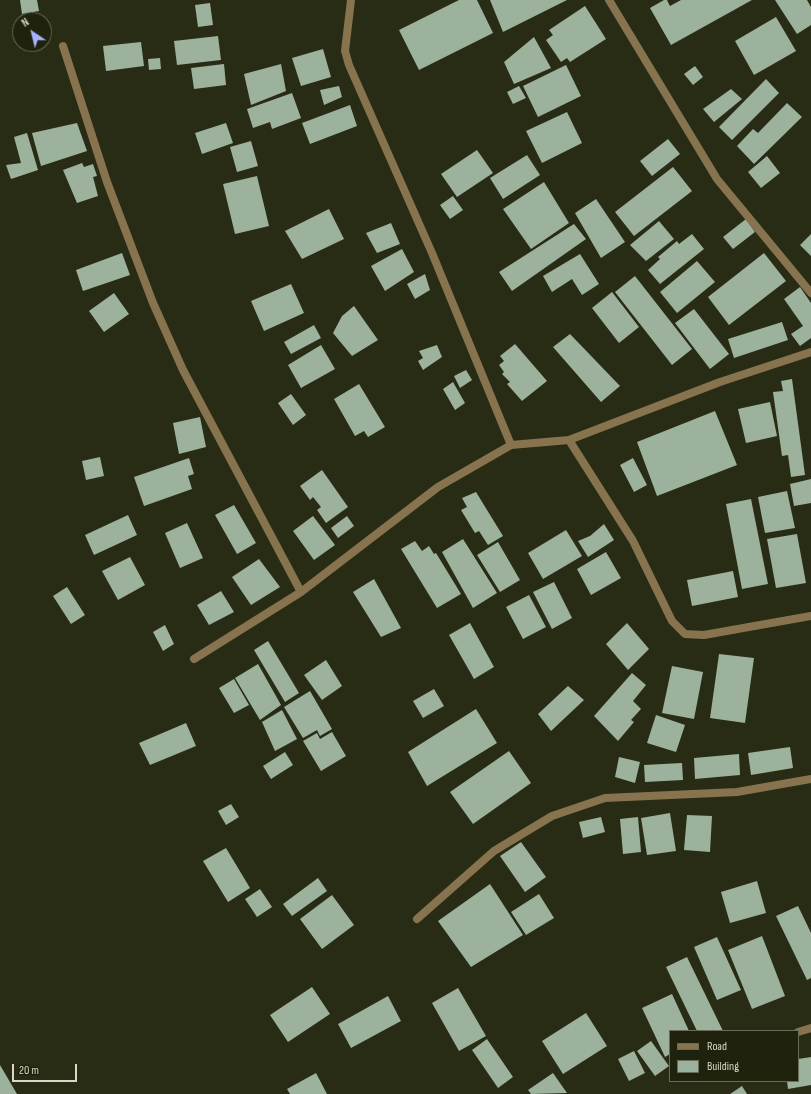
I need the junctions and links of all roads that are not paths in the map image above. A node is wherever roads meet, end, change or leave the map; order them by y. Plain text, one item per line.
1 (351, 0) edge
2 (609, 0) edge
3 (63, 46) dead end
4 (811, 293) edge
5 (811, 352) edge
6 (569, 440) junction
7 (511, 445) junction
8 (301, 592) junction
9 (811, 616) edge
10 (194, 658) dead end
11 (811, 779) edge
12 (417, 919) dead end
13 (811, 1028) edge
14 (799, 1032) edge

1 - 7 street
2 - 4 street
3 - 8 street
5 - 6 street
6 - 7 street
6 - 9 street
7 - 8 street
8 - 10 street
11 - 12 street
13 - 14 street

